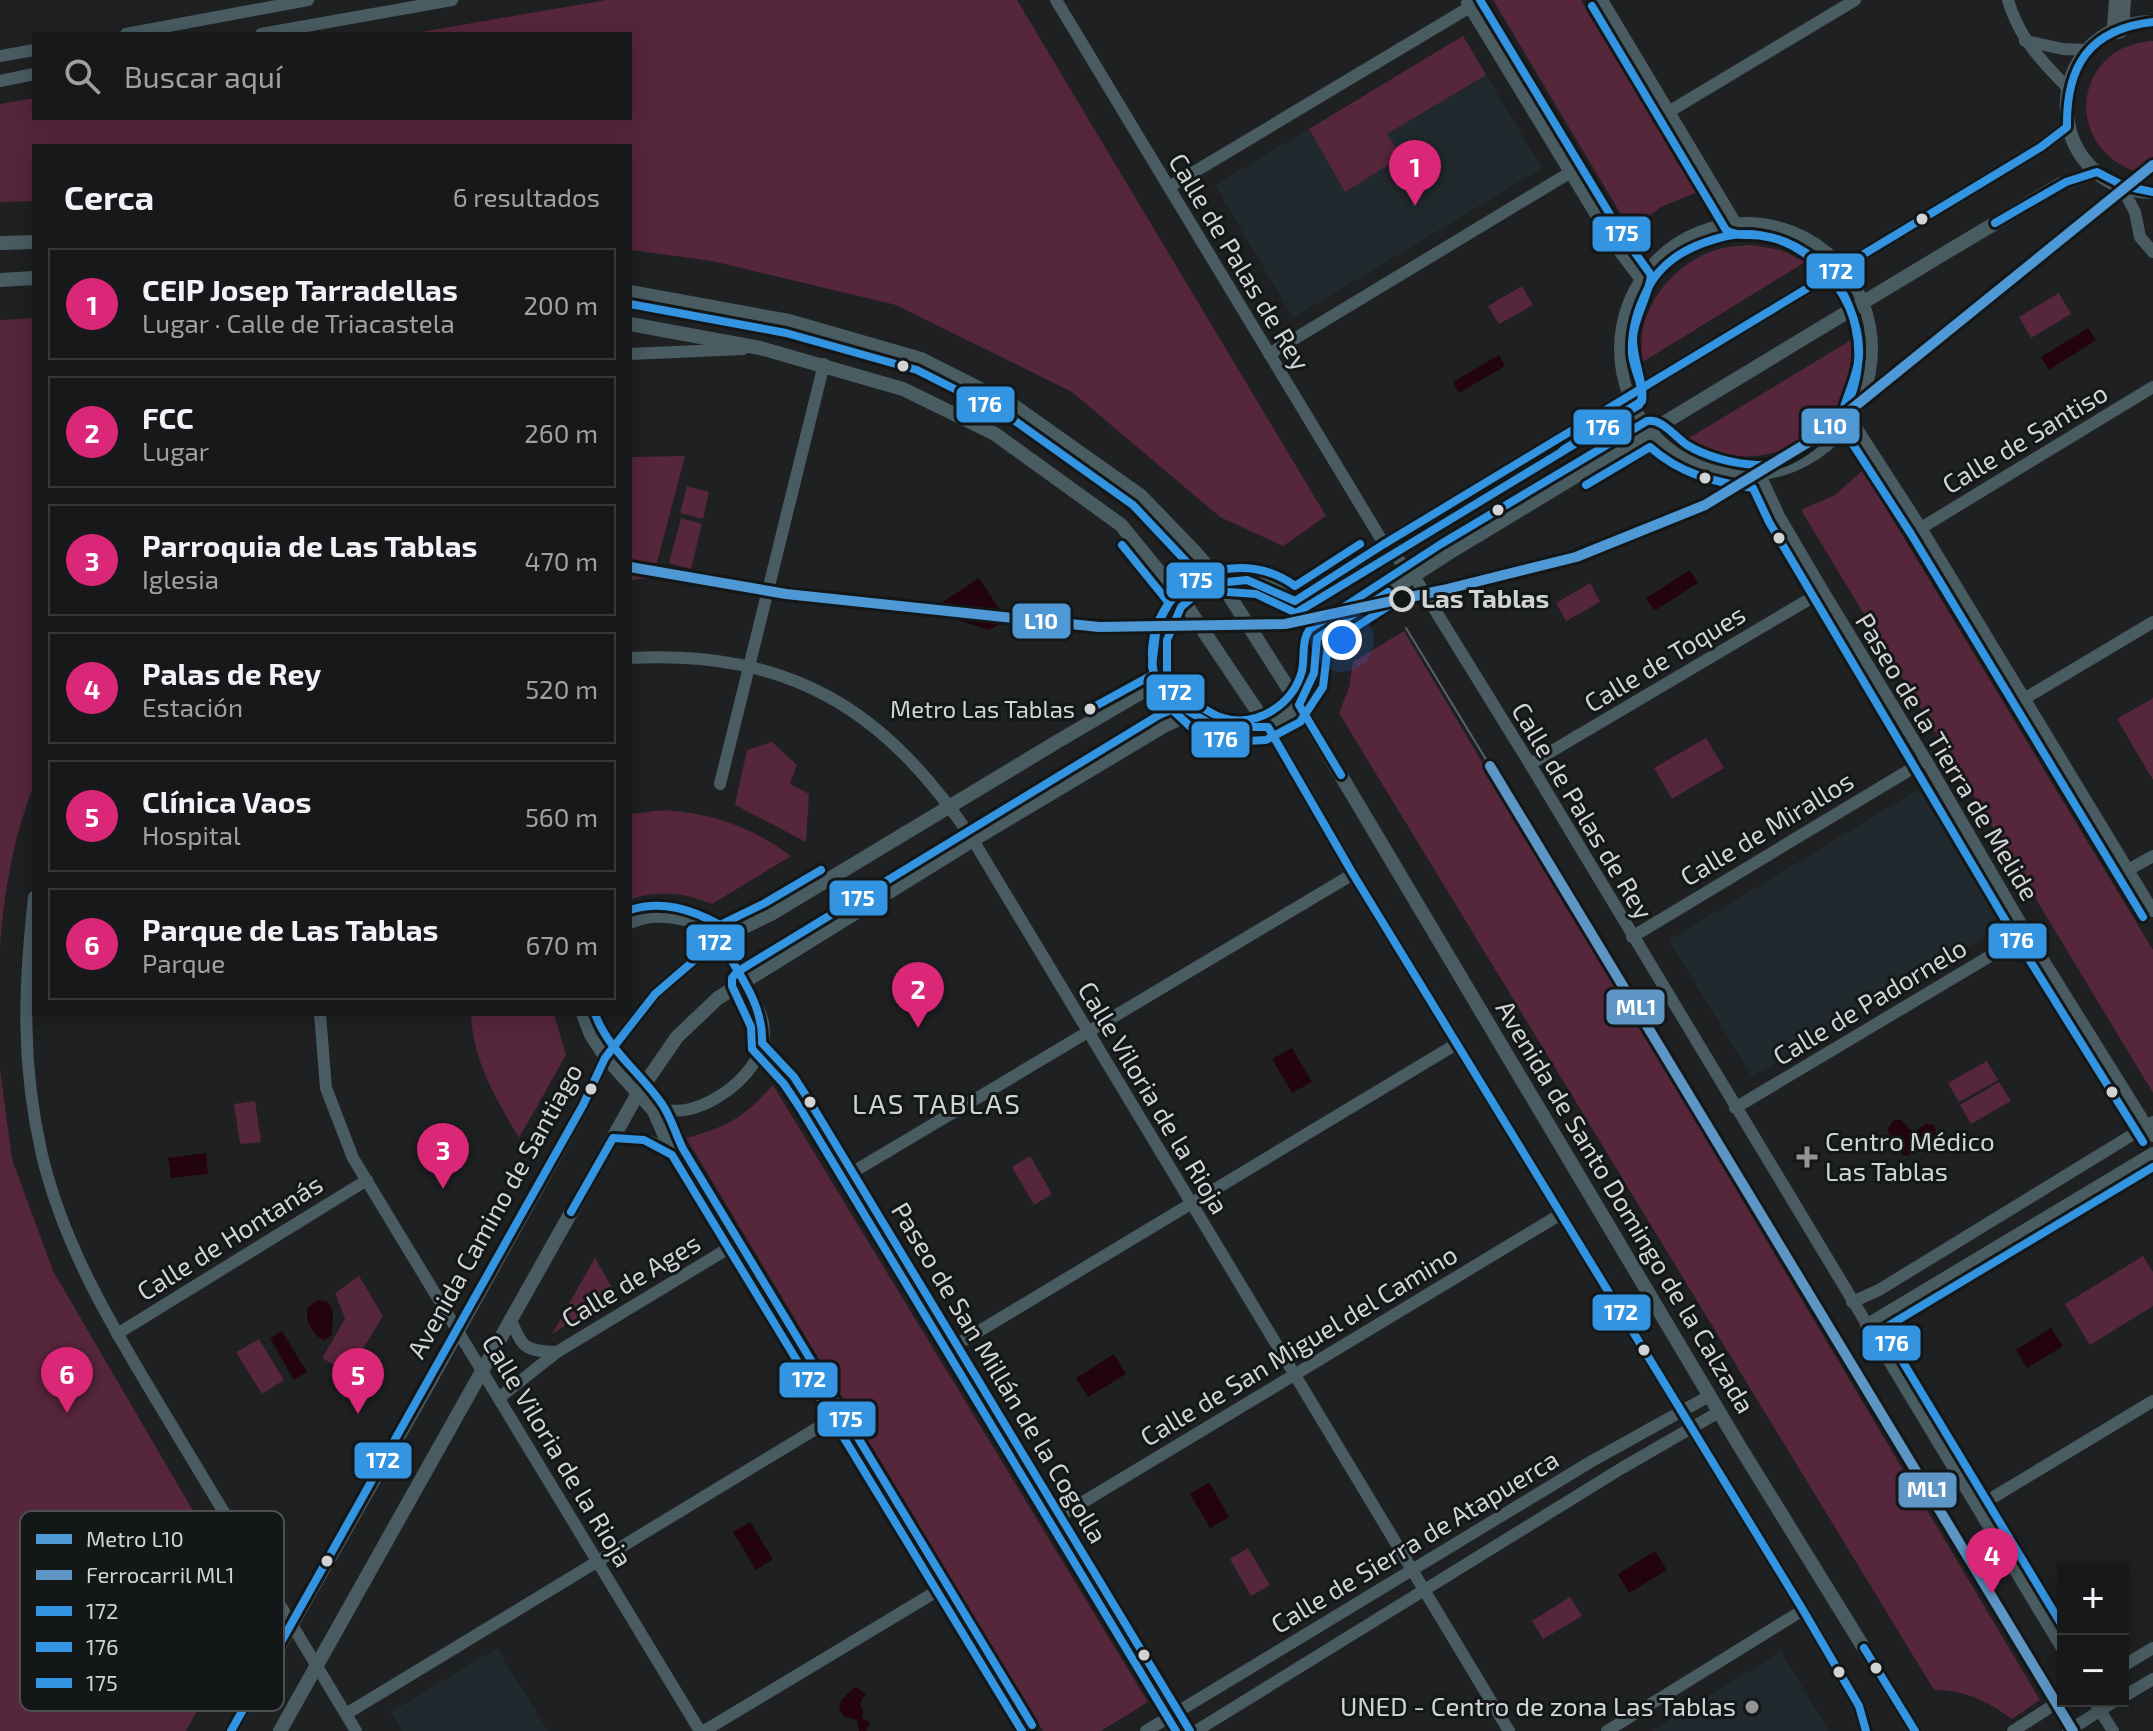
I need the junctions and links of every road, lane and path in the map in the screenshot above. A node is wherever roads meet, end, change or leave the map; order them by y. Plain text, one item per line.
1 (308, 0) edge
2 (452, 0) edge
3 (1056, 0) edge
4 (1602, 0) edge
5 (1855, 0) edge
6 (2008, 0) edge
7 (2120, 0) edge
8 (438, 1) edge
9 (1468, 4) edge
10 (2153, 22) edge
11 (2118, 28) junction
12 (137, 32) edge
13 (272, 32) edge
14 (2025, 41) junction
15 (32, 50) edge
16 (2089, 50) junction
17 (0, 56) edge
18 (32, 74) edge
19 (0, 81) edge
20 (2067, 87) junction
21 (1670, 111) junction
22 (2067, 127) junction
23 (1571, 172) junction
24 (2097, 172) junction
25 (2121, 186) junction
26 (1169, 187) junction
27 (2153, 192) edge
28 (1735, 222) junction
29 (32, 242) edge
30 (0, 243) edge
31 (2153, 252) edge
32 (1842, 267) junction
33 (1639, 277) junction
34 (32, 278) edge
35 (0, 280) edge
36 (632, 292) edge
37 (1862, 305) junction
38 (632, 324) edge
39 (760, 348) junction
40 (632, 354) edge
41 (1269, 354) junction
42 (824, 364) junction
43 (2153, 387) edge
44 (1631, 396) junction
45 (1852, 421) junction
46 (1652, 432) junction
47 (1761, 477) junction
48 (1921, 528) junction
49 (1384, 544) junction
50 (1414, 576) junction
51 (1220, 581) junction
52 (1823, 591) junction
53 (1295, 601) junction
54 (1184, 602) junction
55 (2153, 622) edge
56 (1317, 638) junction
57 (632, 658) edge
58 (748, 666) junction
59 (1167, 681) junction
60 (2024, 699) junction
61 (1299, 705) junction
62 (1190, 714) junction
63 (1268, 727) junction
64 (1926, 760) junction
65 (1530, 764) junction
66 (720, 784) dead end
67 (950, 806) junction
68 (973, 840) junction
69 (2153, 856) edge
70 (2128, 870) junction
71 (1353, 874) junction
72 (2153, 911) edge
73 (32, 915) edge
74 (632, 923) edge
75 (2027, 934) junction
76 (1632, 937) junction
77 (719, 939) junction
78 (743, 982) junction
79 (320, 1016) edge
80 (583, 1016) edge
81 (1087, 1032) junction
82 (762, 1043) junction
83 (1458, 1043) junction
84 (605, 1058) junction
85 (637, 1095) junction
86 (1735, 1108) junction
87 (653, 1111) junction
88 (2151, 1128) edge
89 (613, 1138) junction
90 (2153, 1153) edge
91 (672, 1155) junction
92 (853, 1172) junction
93 (367, 1180) junction
94 (1191, 1203) junction
95 (1561, 1214) junction
96 (729, 1248) junction
97 (1852, 1302) junction
98 (510, 1319) junction
99 (1866, 1325) junction
100 (458, 1328) junction
101 (117, 1334) junction
102 (956, 1345) junction
103 (557, 1352) junction
104 (482, 1370) junction
105 (1295, 1375) junction
106 (1709, 1396) junction
107 (499, 1398) junction
108 (2153, 1401) edge
109 (1682, 1412) junction
110 (1719, 1412) junction
111 (832, 1419) junction
112 (1691, 1428) junction
113 (1977, 1507) junction
114 (223, 1511) edge
115 (1060, 1516) junction
116 (598, 1561) junction
117 (1412, 1569) junction
118 (937, 1591) junction
119 (1425, 1591) junction
120 (1803, 1610) junction
121 (284, 1612) edge
122 (291, 1624) junction
123 (284, 1636) edge
124 (2057, 1640) edge
125 (2153, 1648) edge
126 (2129, 1662) edge
127 (317, 1665) junction
128 (2153, 1679) edge
129 (2129, 1693) edge
130 (2057, 1703) edge
131 (2096, 1707) edge
132 (2098, 1707) edge
133 (242, 1711) edge
134 (1179, 1711) junction
135 (346, 1714) junction
136 (231, 1731) edge
137 (280, 1731) edge
138 (356, 1731) edge
139 (702, 1731) edge
140 (1022, 1731) edge
141 (1146, 1731) edge
142 (1193, 1731) edge
143 (1509, 1731) edge
144 (1607, 1731) edge
145 (1866, 1731) edge
146 (1915, 1731) edge
147 (2013, 1731) edge
148 (2068, 1731) edge
149 (2113, 1731) edge

1 - 12 street
2 - 8 street
3 - 26 street, Calle de Palas de Rey
4 - 21 street
5 - 21 street
6 - 14 street
7 - 11 highway
8 - 13 street
9 - 23 street
9 - 26 street
10 - 11 street
11 - 16 street
14 - 16 street
14 - 20 street
15 - 17 street
16 - 20 street
18 - 19 street
20 - 22 street
21 - 28 street
22 - 24 street
22 - 32 street
23 - 33 street
23 - 41 street
24 - 25 street
24 - 37 street
25 - 27 street
25 - 31 street
26 - 41 street, Calle de Palas de Rey
28 - 32 street
28 - 33 street
29 - 30 street
32 - 37 street
32 - 44 street
33 - 44 street
34 - 35 street
36 - 51 street, Avenida de Santo Domingo de la Calzada
37 - 45 street
37 - 46 street
38 - 39 street
39 - 40 street
39 - 42 street
41 - 49 street, Calle de Palas de Rey
42 - 54 street
42 - 58 street
43 - 48 street, Calle de Santiso
44 - 46 street
44 - 49 street
45 - 47 street
45 - 48 street
46 - 47 street
46 - 50 street
47 - 52 street, Paseo de la Tierra de Melide
48 - 60 street
49 - 50 street, Calle de Palas de Rey
49 - 53 street
50 - 56 street
50 - 65 street, Calle de Palas de Rey
51 - 53 street
51 - 54 street
51 - 61 street, Avenida de Santo Domingo de la Calzada
52 - 64 street, Paseo de la Tierra de Melide
52 - 65 street, Calle de Toques
53 - 56 street
54 - 59 street
54 - 63 street
55 - 60 street
56 - 61 street
57 - 58 street, Calle Viloria de la Rioja
58 - 66 street
58 - 67 street, Calle Viloria de la Rioja
59 - 62 street
59 - 67 street, Avenida Camino de Santiago
60 - 70 street
61 - 63 street
61 - 106 street, Avenida de Santo Domingo de la Calzada
62 - 63 street
62 - 68 street
63 - 71 street
64 - 75 street, Paseo de la Tierra de Melide
64 - 76 street, Calle de Mirallos
65 - 76 street, Calle de Palas de Rey
67 - 68 street, Calle Viloria de la Rioja
67 - 77 street, Avenida Camino de Santiago
68 - 78 street
68 - 81 street, Calle Viloria de la Rioja
69 - 70 street
70 - 72 street
71 - 81 street
71 - 83 street
73 - 101 street
74 - 77 street
75 - 86 street, Calle de Padornelo
75 - 88 street, Paseo de la Tierra de Melide
76 - 86 street, Calle de Palas de Rey
77 - 78 street
77 - 84 street, Avenida Camino de Santiago
78 - 82 street
78 - 85 street
79 - 93 street, Calle Viloria de la Rioja
80 - 84 street
81 - 92 street
81 - 94 street, Calle Viloria de la Rioja
82 - 87 street
82 - 92 street, Paseo de San Millán de la Cogolla
83 - 94 street
83 - 95 street
84 - 85 street
84 - 100 street, Avenida Camino de Santiago
85 - 87 street
85 - 89 street
86 - 97 street, Calle de Palas de Rey
87 - 91 street
88 - 97 street
89 - 91 street
89 - 98 street
90 - 99 street
91 - 96 street
92 - 102 street, Paseo de San Millán de la Cogolla
93 - 100 street, Calle Viloria de la Rioja
93 - 101 street, Calle de Hontanás
94 - 102 street
94 - 105 street, Calle Viloria de la Rioja
95 - 105 street, Calle de San Miguel del Camino
95 - 109 street
96 - 103 street, Calle de Ages
96 - 111 street
97 - 99 street, Calle de Palas de Rey
98 - 103 street, Calle de Ages
98 - 104 street
99 - 113 street, Calle de Palas de Rey
100 - 104 street, Calle Viloria de la Rioja
100 - 122 street, Avenida Camino de Santiago
101 - 114 street
102 - 115 street, Paseo de San Millán de la Cogolla
103 - 107 street, Calle de Ages
104 - 107 street, Calle Viloria de la Rioja
104 - 127 street
105 - 115 street, Calle de San Miguel del Camino
105 - 117 street, Calle Viloria de la Rioja
106 - 109 street, Calle de Sierra de Atapuerca
106 - 110 street, Avenida de Santo Domingo de la Calzada
107 - 116 street, Calle Viloria de la Rioja
108 - 113 street
109 - 112 street
109 - 117 street, Calle de Sierra de Atapuerca
110 - 112 street, Calle de Sierra de Atapuerca
110 - 146 street, Avenida de Santo Domingo de la Calzada
111 - 116 street
111 - 118 street
112 - 119 street, Calle de Sierra de Atapuerca
112 - 120 street
113 - 124 street, Calle de Palas de Rey
115 - 134 street, Paseo de San Millán de la Cogolla
116 - 135 street
116 - 139 street, Calle Viloria de la Rioja
117 - 119 street, Calle Viloria de la Rioja
117 - 134 street, Calle de Sierra de Atapuerca
118 - 139 street
118 - 140 street
119 - 142 street, Calle de Sierra de Atapuerca
119 - 143 street, Calle Viloria de la Rioja
120 - 144 street
120 - 145 street
121 - 122 street
122 - 123 street, Avenida Camino de Santiago
122 - 127 street
125 - 126 street
127 - 135 street
127 - 137 street
128 - 129 street
130 - 147 street
131 - 148 street
132 - 149 street
133 - 136 street, Avenida Camino de Santiago
134 - 141 street, Calle de Sierra de Atapuerca
134 - 142 street, Paseo de San Millán de la Cogolla
135 - 138 street

